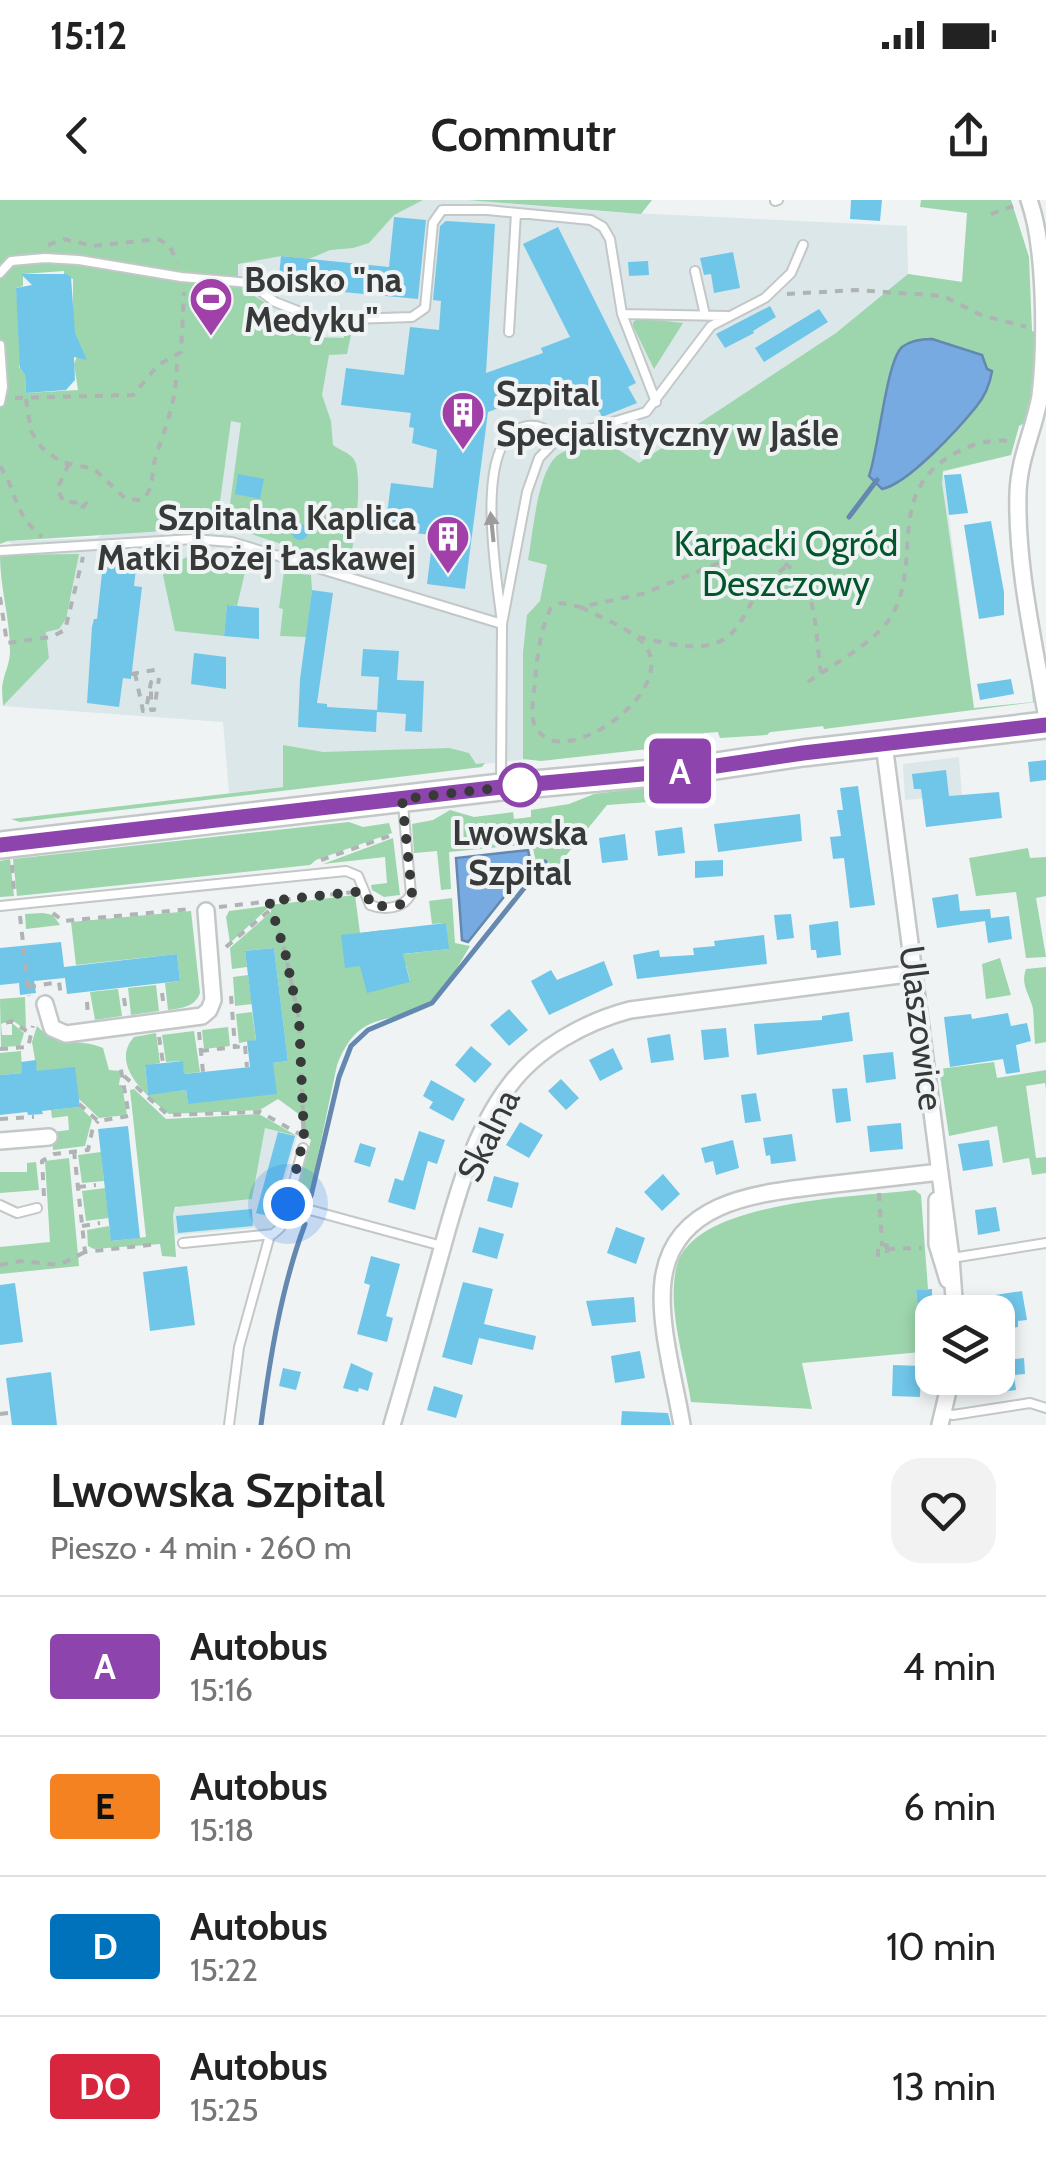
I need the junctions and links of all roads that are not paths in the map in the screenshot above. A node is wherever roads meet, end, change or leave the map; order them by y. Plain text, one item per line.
1 (1027, 206) edge
2 (516, 214) junction
3 (804, 245) dead end
4 (695, 271) dead end
5 (0, 273) edge
6 (622, 314) junction
7 (705, 315) junction
8 (731, 316) junction
9 (1046, 331) edge
10 (509, 332) dead end
11 (0, 345) edge
12 (1, 400) edge
13 (656, 402) junction
14 (557, 439) junction
15 (0, 550) edge
16 (502, 624) junction
17 (1046, 713) edge
18 (1046, 725) edge
19 (884, 744) junction
20 (501, 787) junction
21 (402, 799) junction
22 (3, 844) edge
23 (204, 886) junction
24 (0, 906) edge
25 (205, 909) joint
26 (915, 973) junction
27 (45, 1004) dead end
28 (49, 1137) dead end
29 (0, 1141) edge
30 (302, 1148) road end
31 (940, 1172) junction
32 (288, 1204) junction
33 (0, 1205) edge
34 (37, 1208) road end
35 (270, 1235) junction
36 (183, 1242) dead end
37 (1046, 1243) edge
38 (443, 1246) junction
39 (951, 1258) junction
40 (954, 1292) junction
41 (954, 1295) edge
42 (1046, 1408) edge
43 (941, 1419) edge
44 (230, 1425) edge
45 (392, 1425) edge
46 (682, 1425) edge

1 - 9 street
2 - 5 lane
2 - 6 lane
2 - 10 lane
3 - 8 lane
4 - 7 lane
6 - 7 lane
6 - 13 lane
7 - 8 lane
8 - 13 lane
9 - 17 street
11 - 12 lane
13 - 14 lane
14 - 16 lane
16 -> 14 lane
15 - 16 lane
16 - 20 lane
18 - 19 main road
19 - 20 main road
19 - 26 street, Ulaszowice
20 - 21 main road
21 - 22 main road
21 - 23 lane
23 - 24 lane
23 - 25 lane
25 - 27 street
26 - 31 street, Ulaszowice
26 - 38 street, Skalna
28 - 29 street
30 - 32 lane
31 - 39 street, Ulaszowice
31 - 40 street
31 - 46 street
32 - 35 lane
32 - 38 lane
33 - 34 lane
35 - 36 lane
35 - 44 lane
37 - 39 lane
38 - 45 street, Skalna
39 - 40 street, Ulaszowice
40 - 41 street, Ulaszowice
42 - 43 lane

